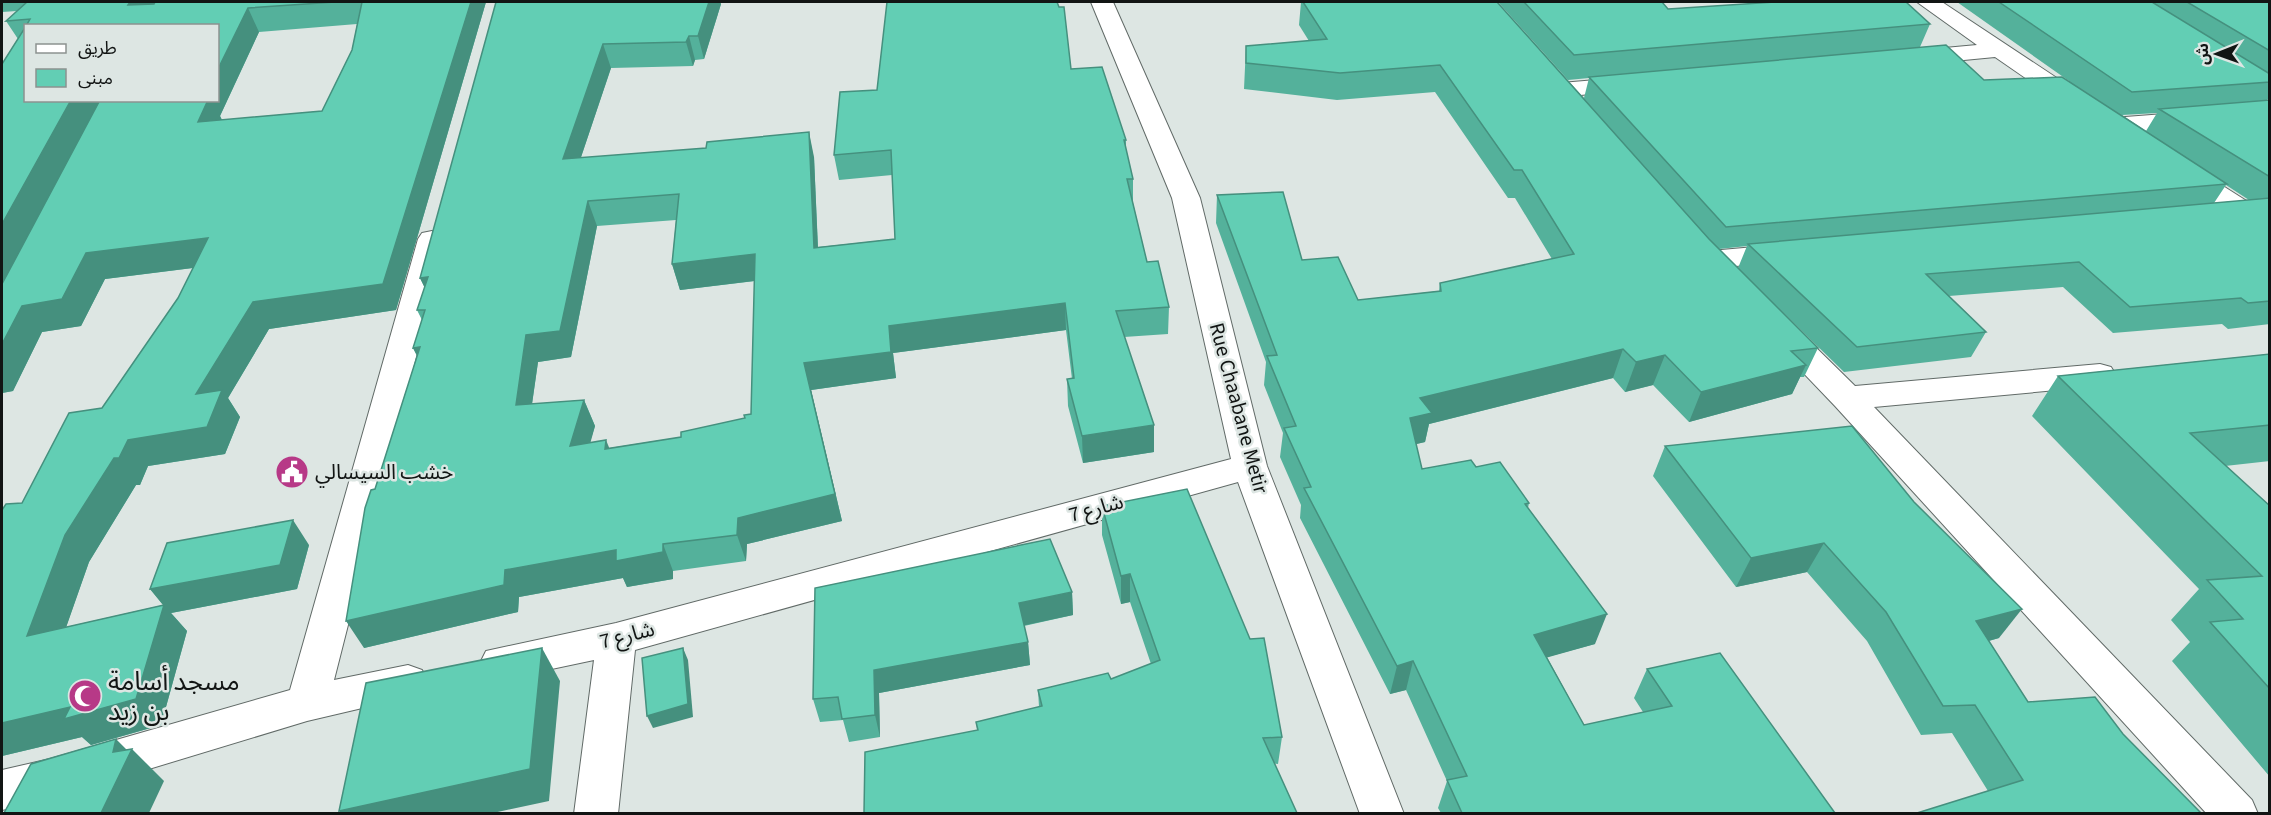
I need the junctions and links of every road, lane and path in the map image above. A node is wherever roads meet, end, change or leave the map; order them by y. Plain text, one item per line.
1 (1102, 2) edge
2 (1928, 2) edge
3 (2001, 50) junction
4 (1894, 60) edge
5 (1538, 64) edge
6 (1656, 81) edge
7 (1561, 90) junction
8 (2270, 113) edge
9 (1584, 117) edge
10 (2112, 126) junction
11 (441, 209) edge
12 (2258, 212) edge
13 (2199, 217) edge
14 (1687, 233) edge
15 (1818, 250) edge
16 (1710, 260) junction
17 (1734, 284) edge
18 (1759, 309) edge
19 (2129, 373) edge
20 (1847, 398) junction
21 (1250, 466) junction
22 (615, 639) junction
23 (307, 703) junction
24 (2, 790) edge
25 (42, 796) edge
26 (596, 813) edge
27 (1382, 813) edge
28 (2236, 813) edge

1 - 21 street, Rue Chaabane Metir
2 - 3 street
3 - 4 street
3 - 10 street
5 - 7 street
6 - 7 street
7 - 9 street
8 - 10 street
10 - 12 street
11 - 23 street
12 - 13 street
14 - 16 street
15 - 16 street
16 - 17 street
18 - 20 street
19 - 20 street
20 - 28 street
21 - 22 street, شارع 7
21 - 27 street, Rue Chaabane Metir
22 - 23 street, شارع 7
22 - 26 street
23 - 25 street, شارع 7
24 - 25 street, شارع 7

